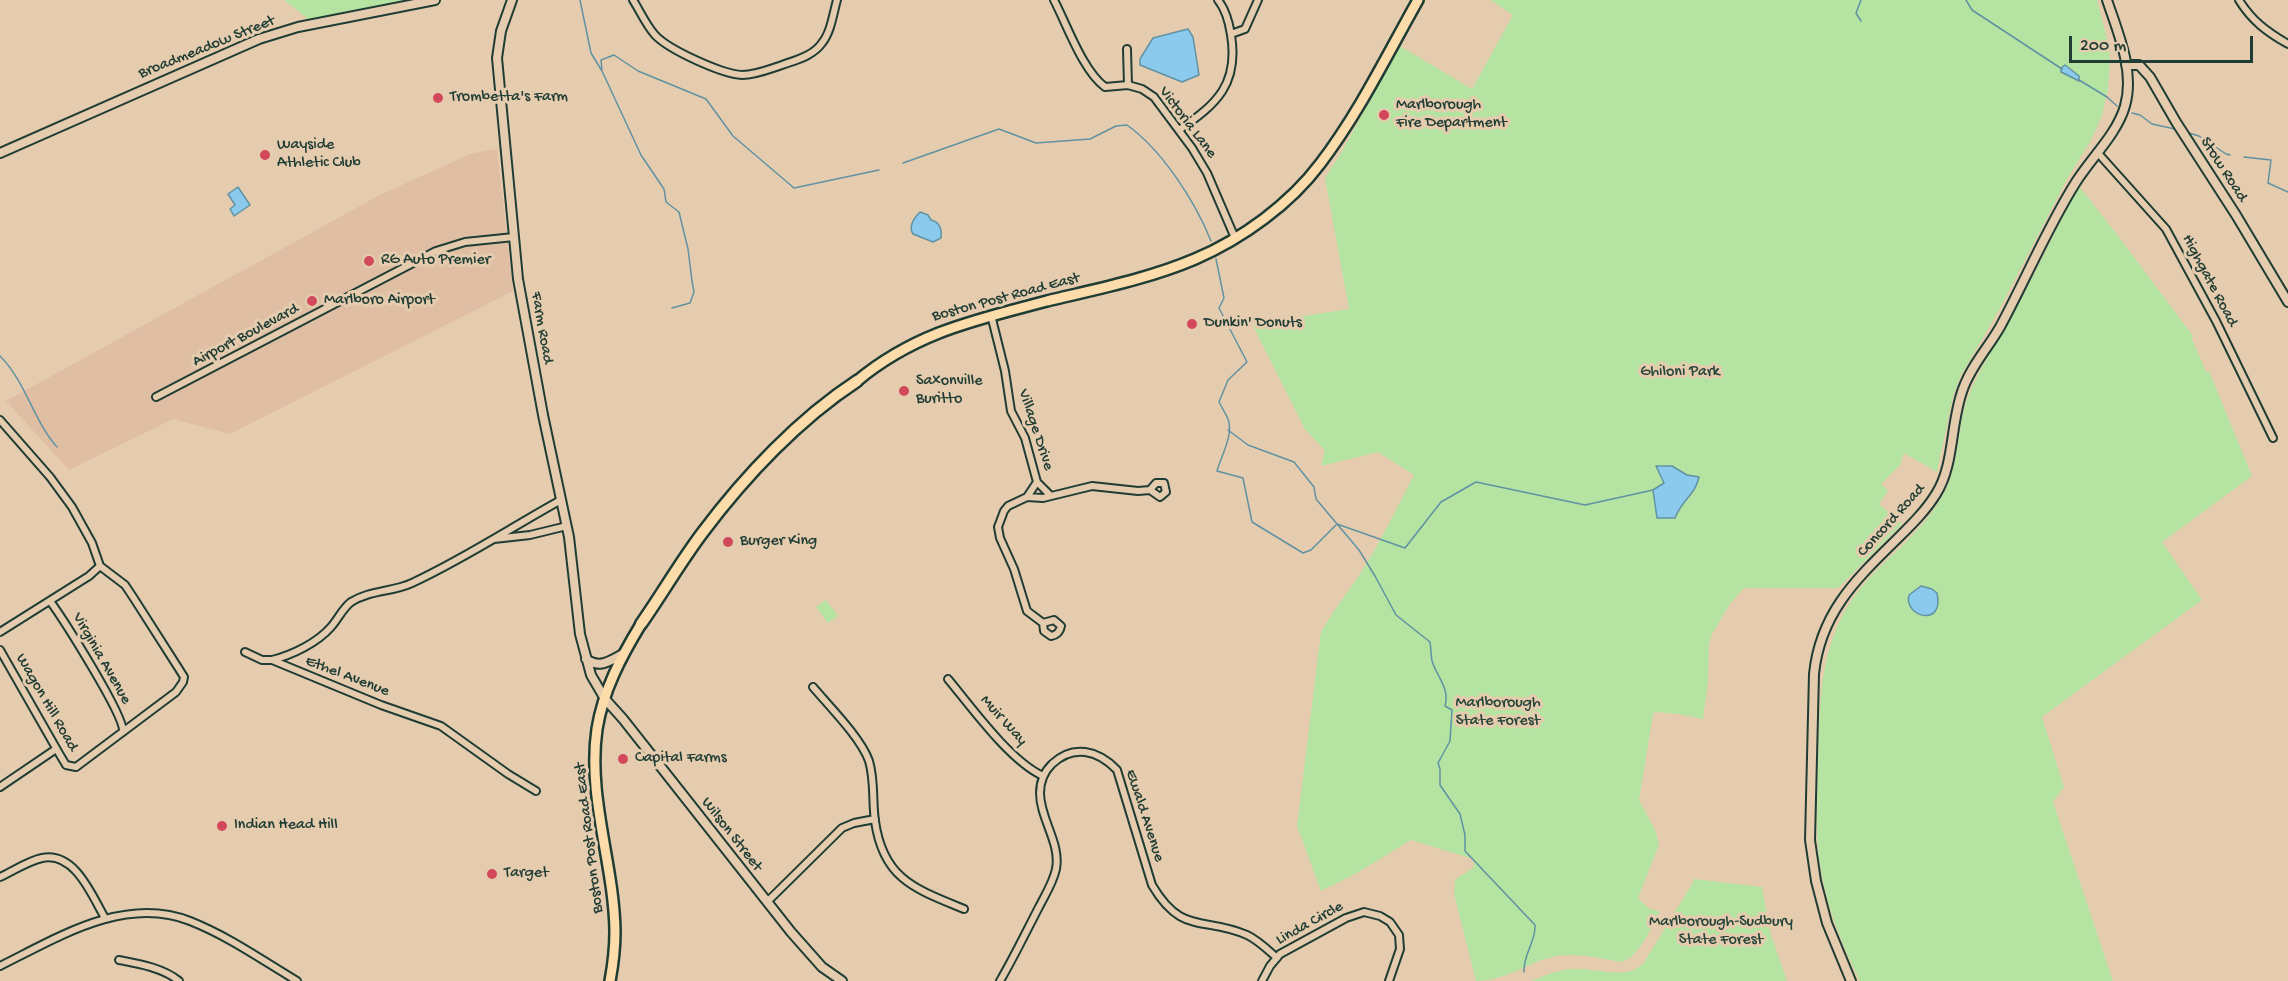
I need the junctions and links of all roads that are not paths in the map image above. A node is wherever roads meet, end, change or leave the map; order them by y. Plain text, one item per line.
1 (435, 0) edge
2 (512, 0) edge
3 (633, 0) edge
4 (1054, 0) edge
5 (1218, 0) edge
6 (1258, 0) edge
7 (1418, 0) edge
8 (2107, 0) edge
9 (2239, 0) edge
10 (836, 1) edge
11 (1231, 34) junction
12 (2288, 44) edge
13 (1127, 49) dead end
14 (2126, 65) junction
15 (1128, 85) junction
16 (1179, 130) junction
17 (2097, 152) junction
18 (0, 153) edge
19 (514, 237) junction
20 (1234, 238) junction
21 (2288, 302) edge
22 (991, 315) junction
23 (857, 381) joint
24 (156, 397) dead end
25 (0, 420) edge
26 (2273, 438) dead end
27 (1037, 482) junction
28 (1150, 490) dead end
29 (1052, 496) junction
30 (1028, 497) junction
31 (561, 500) junction
32 (567, 526) junction
33 (490, 540) junction
34 (100, 566) junction
35 (50, 601) junction
36 (1043, 623) dead end
37 (641, 624) joint
38 (0, 632) edge
39 (0, 650) edge
40 (245, 652) dead end
41 (623, 654) junction
42 (586, 659) junction
43 (272, 660) junction
44 (948, 679) dead end
45 (813, 687) dead end
46 (605, 699) junction
47 (123, 732) junction
48 (56, 749) junction
49 (1043, 776) junction
50 (0, 787) edge
51 (536, 791) dead end
52 (875, 819) junction
53 (0, 877) edge
54 (766, 902) junction
55 (964, 909) dead end
56 (105, 918) junction
57 (1277, 958) junction
58 (119, 960) dead end
59 (0, 966) edge
60 (179, 981) edge
61 (297, 981) edge
62 (610, 981) edge
63 (842, 981) edge
64 (1000, 981) edge
65 (1262, 981) edge
66 (1389, 981) edge
67 (1851, 981) edge

1 - 18 street, Broadmeadow Street
2 - 19 street, Farm Road
3 - 10 street
4 - 15 street, Victoria Lane
5 - 11 street
6 - 11 street
7 - 20 main road, Boston Post Road East
8 - 14 street, Concord Road
9 - 12 street
11 - 16 street
13 - 15 street
14 - 17 street, Concord Road
14 - 21 street, Stow Road
15 - 16 street, Victoria Lane
16 - 20 street, Victoria Lane
17 - 26 street, Highgate Road
17 - 67 street, Concord Road
19 - 24 street, Airport Boulevard
19 - 31 street, Farm Road
20 - 22 main road, Boston Post Road East
22 - 23 main road, Boston Post Road East
22 - 27 street, Village Drive
23 - 37 highway, Boston Post Road East
25 - 34 street
27 - 29 street, Village Drive
27 - 30 street, Village Drive
28 - 29 street
29 - 30 street
30 - 36 street
31 - 32 street, Farm Road
31 - 33 street
32 - 33 street
32 - 42 street, Farm Road
33 - 43 street
34 - 35 street
34 - 47 street, Wagon Hill Road
35 - 38 street
35 - 47 street, Virginia Avenue
37 - 41 main road, Boston Post Road East
39 - 48 street, Wagon Hill Road
40 - 43 street, Ethel Avenue
41 - 42 street
41 - 46 main road, Boston Post Road East
42 - 46 street, Farm Road
43 - 51 street, Ethel Avenue
44 - 49 street, Muir Way
45 - 52 street
46 - 54 street, Wilson Street
46 - 62 main road, Boston Post Road East
47 - 48 street, Wagon Hill Road
48 - 50 street
49 - 57 street, Ewald Avenue
49 - 64 street
52 - 54 street
52 - 55 street
53 - 56 street
54 - 63 street, Wilson Street
56 - 59 street
56 - 61 street
57 - 65 street, Linda Circle
57 - 66 street, Linda Circle
58 - 60 street

